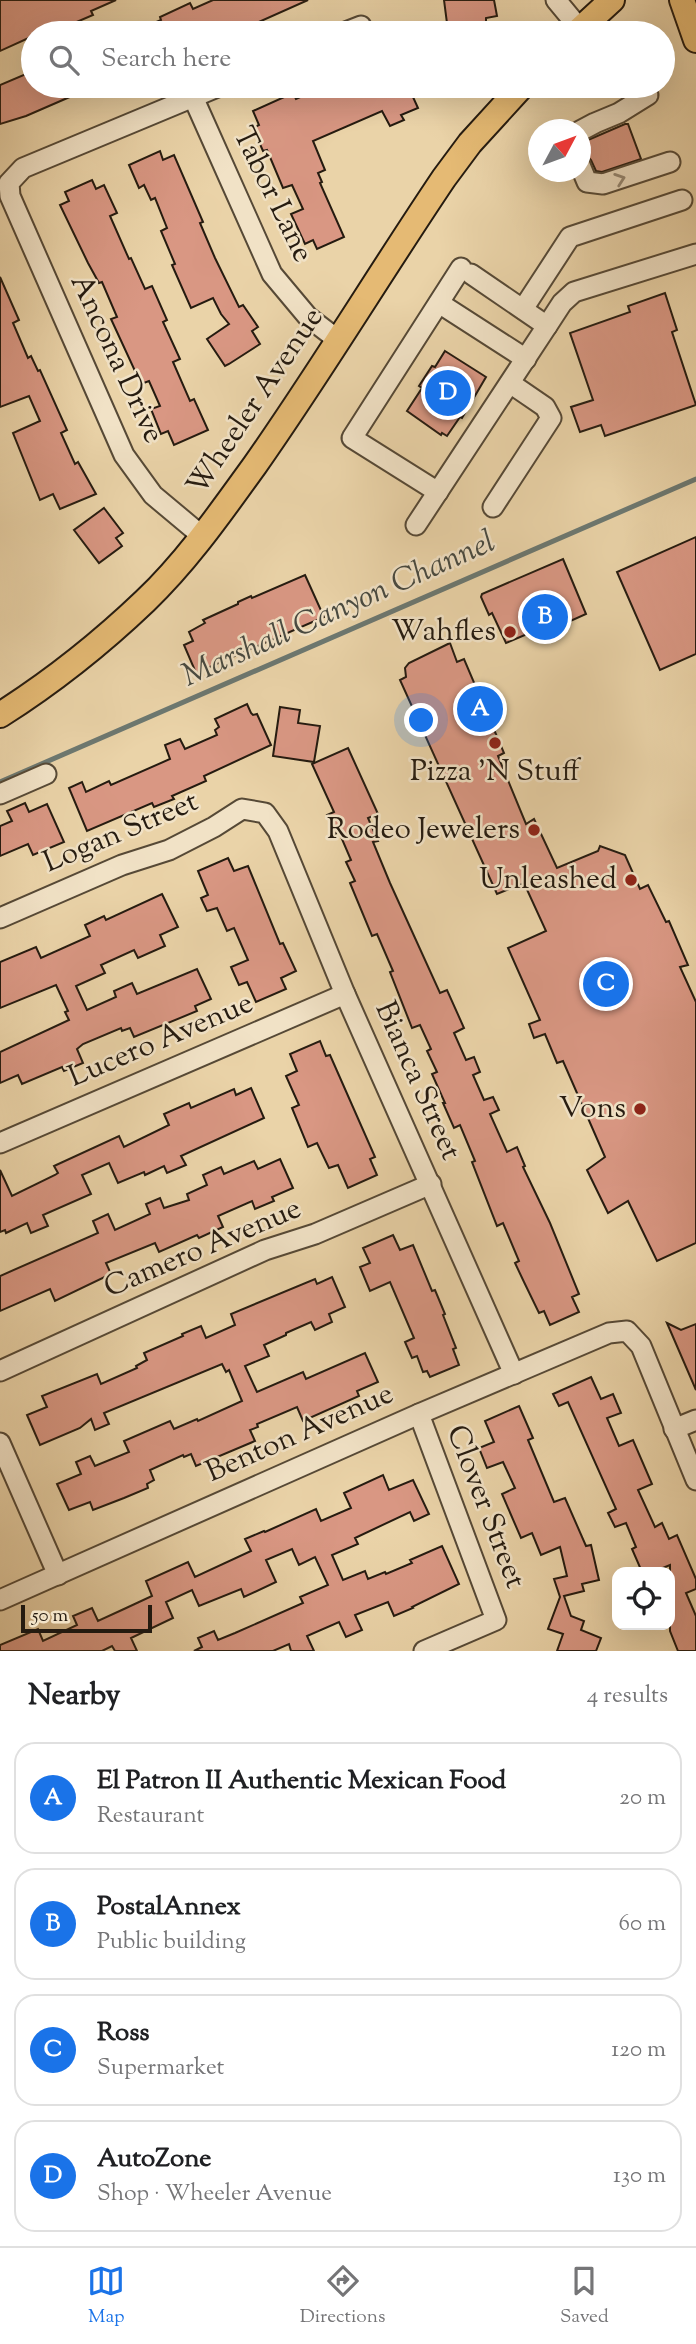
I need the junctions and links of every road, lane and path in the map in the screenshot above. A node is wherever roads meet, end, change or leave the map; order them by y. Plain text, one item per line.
1 (556, 0) edge
2 (612, 0) edge
3 (682, 0) edge
4 (571, 21) edge
5 (589, 21) edge
6 (696, 40) edge
7 (191, 98) edge
8 (193, 98) edge
9 (511, 98) edge
10 (643, 98) edge
11 (591, 125) edge
12 (670, 162) dead end
13 (587, 182) edge
14 (682, 200) dead end
15 (696, 254) edge
16 (439, 303) junction
17 (523, 309) junction
18 (547, 326) junction
19 (338, 340) junction
20 (526, 359) junction
21 (510, 383) junction
22 (438, 492) junction
23 (493, 507) dead end
24 (416, 526) dead end
25 (202, 536) junction
26 (0, 715) edge
27 (46, 774) dead end
28 (0, 794) edge
29 (265, 813) joint
30 (0, 918) edge
31 (345, 994) junction
32 (0, 1143) edge
33 (431, 1184) junction
34 (0, 1371) edge
35 (514, 1374) junction
36 (419, 1415) junction
37 (696, 1420) edge
38 (674, 1429) junction
39 (0, 1443) edge
40 (696, 1480) edge
41 (58, 1575) junction
42 (0, 1600) edge
43 (424, 1651) edge

1 - 4 street
2 - 5 main road
3 - 6 main road
7 - 25 street, Ancona Drive
8 - 19 street, Tabor Lane
9 - 19 main road, Wheeler Avenue
10 - 11 street
13 -> 12 street
14 - 17 street
15 - 18 street
16 - 17 street
16 - 20 street
16 - 22 street
17 - 18 street
18 - 20 street
19 - 25 main road, Wheeler Avenue
20 - 21 street
21 - 22 street
21 - 23 street
22 - 24 street
25 - 26 main road, Wheeler Avenue
27 - 28 street
29 - 30 street, Logan Street
29 - 31 street, Bianca Street
31 - 32 street, Lucero Avenue
31 - 33 street, Bianca Street
33 - 34 street, Camero Avenue
33 - 35 street, Bianca Street
35 - 36 street, Benton Avenue
35 - 38 street, Benton Avenue
36 - 41 street, Benton Avenue
36 - 43 street, Clover Street
37 - 38 street
38 - 40 street
39 - 41 street
41 - 42 street, Benton Avenue

